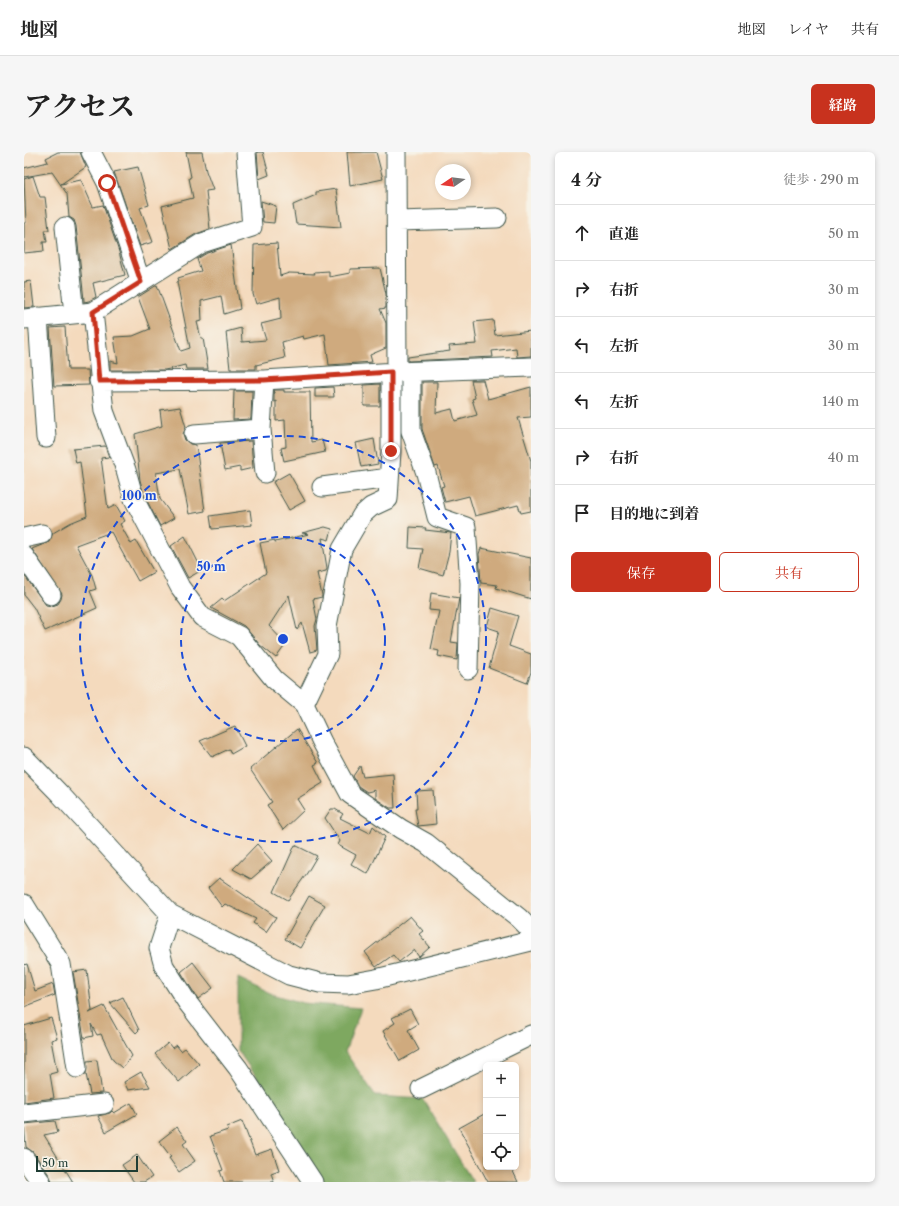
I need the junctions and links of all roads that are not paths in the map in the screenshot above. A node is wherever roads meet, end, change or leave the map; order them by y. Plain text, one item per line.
1 (91, 152) edge
2 (246, 152) edge
3 (396, 152) edge
4 (497, 218) dead end
5 (398, 221) junction
6 (65, 227) dead end
7 (141, 282) junction
8 (93, 312) junction
9 (74, 314) junction
10 (31, 318) edge
11 (531, 367) edge
12 (400, 372) junction
13 (264, 380) junction
14 (99, 381) junction
15 (261, 429) junction
16 (194, 434) dead end
17 (46, 438) dead end
18 (265, 473) dead end
19 (389, 478) junction
20 (322, 487) dead end
21 (24, 556) edge
22 (51, 595) dead end
23 (468, 669) dead end
24 (304, 704) junction
25 (24, 757) edge
26 (24, 904) edge
27 (170, 914) junction
28 (531, 930) edge
29 (531, 941) edge
30 (531, 1035) edge
31 (77, 1068) dead end
32 (421, 1089) dead end
33 (104, 1104) dead end
34 (24, 1113) edge
35 (24, 1158) edge
36 (41, 1182) edge
37 (313, 1182) edge

1 - 7 street
2 - 7 street
3 - 5 street
4 - 5 street
5 - 12 street
6 - 9 street
7 - 8 street
8 - 9 street
8 - 14 street
9 - 10 street
10 - 17 street
11 - 12 street
12 - 13 street
12 - 19 street
12 - 23 street
13 - 14 street
13 - 15 street
14 - 24 street
15 - 16 street
15 - 18 street
19 - 20 street
19 - 24 street
21 - 22 street
24 - 28 street
25 - 27 street
26 - 31 street
27 - 29 street
27 - 37 street
30 - 32 street
33 - 34 street
35 - 36 street

